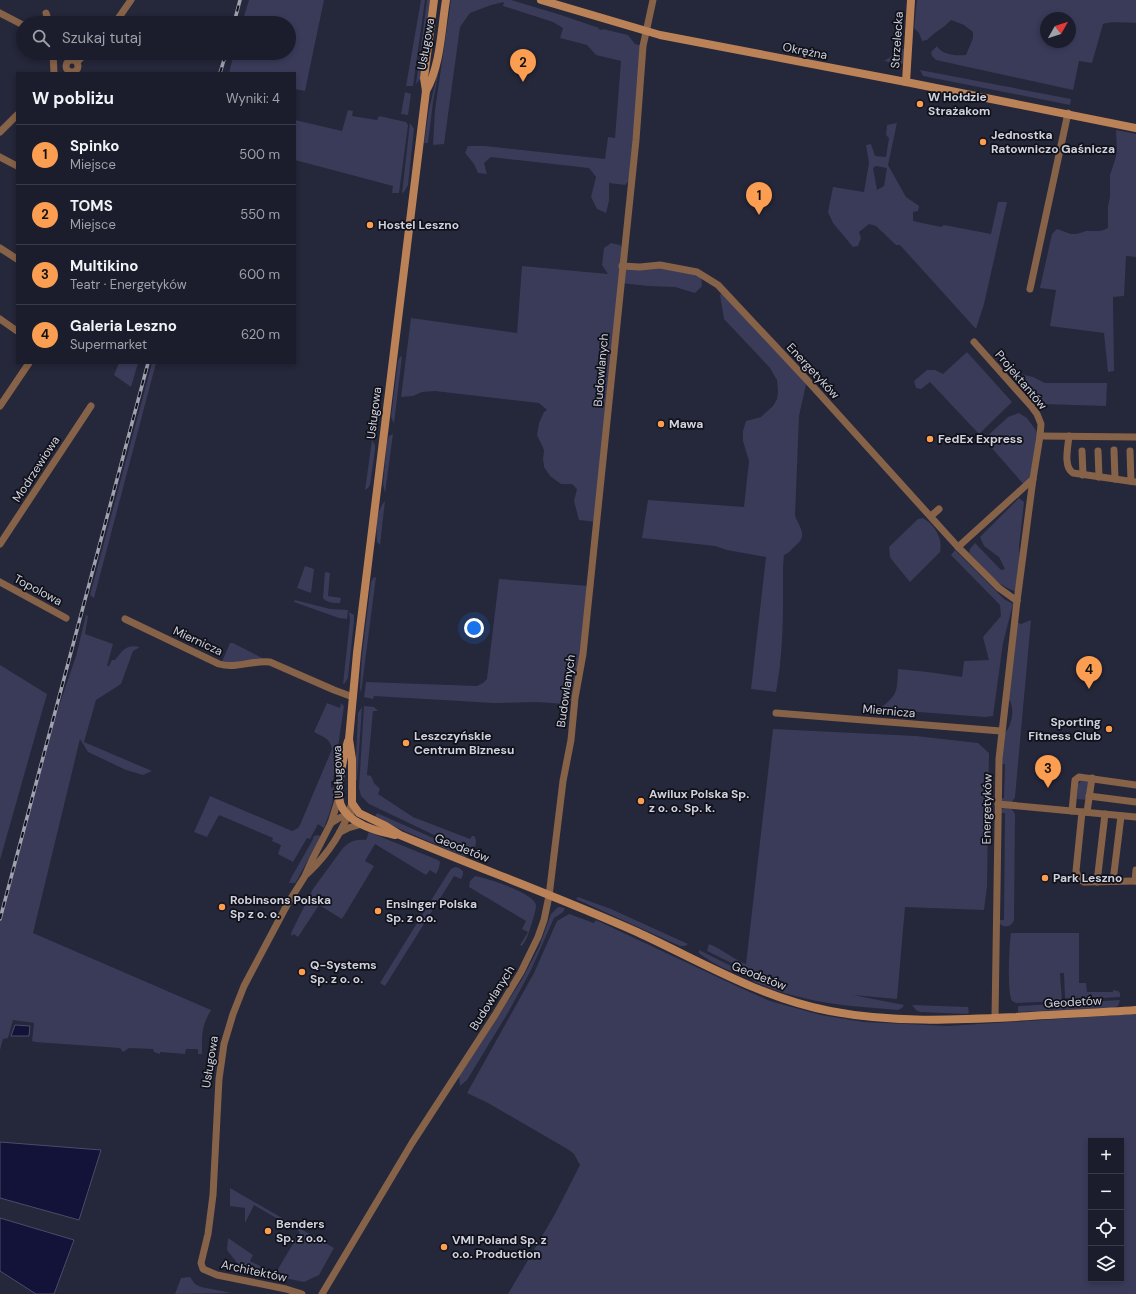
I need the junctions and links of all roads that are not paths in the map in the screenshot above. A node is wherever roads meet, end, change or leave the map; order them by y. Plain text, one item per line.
1 (131, 0) edge
2 (434, 0) edge
3 (446, 0) edge
4 (541, 0) edge
5 (653, 0) edge
6 (911, 0) edge
7 (0, 13) edge
8 (46, 13) dead end
9 (47, 16) edge
10 (120, 16) edge
11 (16, 21) edge
12 (645, 31) junction
13 (53, 60) edge
14 (77, 62) joint
15 (66, 69) junction
16 (54, 72) edge
17 (60, 72) edge
18 (70, 72) edge
19 (80, 72) edge
20 (906, 82) junction
21 (426, 90) junction
22 (1068, 113) junction
23 (16, 116) edge
24 (1136, 128) edge
25 (0, 132) edge
26 (0, 156) edge
27 (16, 165) edge
28 (0, 248) edge
29 (16, 258) edge
30 (622, 266) junction
31 (1030, 289) dead end
32 (0, 319) edge
33 (16, 330) edge
34 (974, 342) dead end
35 (28, 364) edge
36 (0, 392) edge
37 (6, 396) junction
38 (0, 406) edge
39 (91, 406) dead end
40 (1040, 436) junction
41 (1069, 436) junction
42 (1136, 437) edge
43 (1114, 450) dead end
44 (1082, 451) dead end
45 (1098, 451) dead end
46 (1130, 451) dead end
47 (1083, 475) junction
48 (1099, 477) junction
49 (1115, 479) junction
50 (1033, 480) junction
51 (1134, 481) edge
52 (939, 509) dead end
53 (931, 516) junction
54 (0, 544) edge
55 (958, 547) junction
56 (0, 582) edge
57 (1017, 601) junction
58 (66, 618) dead end
59 (125, 619) dead end
60 (353, 697) junction
61 (776, 713) dead end
62 (1001, 731) junction
63 (349, 739) junction
64 (1092, 778) junction
65 (1136, 785) edge
66 (1090, 796) junction
67 (339, 797) junction
68 (1136, 802) edge
69 (352, 803) junction
70 (998, 804) junction
71 (1072, 811) junction
72 (1084, 812) junction
73 (359, 813) junction
74 (1105, 814) junction
75 (348, 815) junction
76 (1121, 816) junction
77 (1136, 817) edge
78 (331, 823) junction
79 (362, 824) junction
80 (340, 832) junction
81 (400, 835) junction
82 (1136, 870) edge
83 (305, 876) junction
84 (1113, 881) junction
85 (1135, 881) edge
86 (1097, 882) junction
87 (548, 896) junction
88 (1136, 1010) edge
89 (995, 1018) junction
90 (203, 1268) joint
91 (302, 1294) edge
92 (322, 1294) edge

1 - 10 street
2 - 21 street, Usługowa
3 - 21 street, Usługowa
4 - 12 street, Okrężna
5 - 12 street, Budowlanych
6 - 20 street, Strzelecka
7 - 11 street
8 - 9 street
12 - 20 street, Okrężna
12 - 30 street, Budowlanych
13 - 16 street
14 - 15 street
14 - 19 street
15 - 17 street
15 - 18 street
20 - 22 street, Okrężna
21 - 60 street, Usługowa
22 - 24 street, Okrężna
22 - 31 street
23 - 25 street
26 - 27 street
28 - 29 street
30 - 53 street, Energetyków
30 - 87 street, Budowlanych
32 - 33 street
34 - 40 street, Projektantów
35 - 37 street
36 - 37 street
37 - 38 street
39 - 54 street, Modrzewiowa
40 - 41 street
40 - 50 street, Energetyków
41 - 42 street
41 - 47 street
43 - 49 street
44 - 47 street
45 - 48 street
46 - 51 street
47 - 48 street
48 - 49 street
49 - 51 street
50 - 55 street
50 - 57 street, Energetyków
52 - 53 street
53 - 55 street, Energetyków
55 - 57 street, Energetyków
56 - 58 street, Topolowa
57 - 62 street, Energetyków
59 - 60 street, Miernicza
60 - 63 street, Usługowa
61 - 62 street, Miernicza
62 - 70 street, Energetyków
63 - 67 street, Usługowa
63 - 69 street, Usługowa
64 - 65 street
64 - 66 street
64 - 71 street
66 - 68 street
66 - 72 street
67 - 75 street
67 - 78 street, Usługowa
69 - 73 street, Usługowa
69 - 75 street, Usługowa
70 - 71 street
70 - 89 street, Energetyków
71 - 72 street
72 - 74 street
72 - 86 street
73 - 75 street, Usługowa
73 - 81 street, Geodetów
74 - 76 street
74 - 86 street
75 - 78 street, Usługowa
75 - 79 street, Geodetów
75 - 80 street, Usługowa
76 - 77 street
76 - 84 street
78 - 83 street, Usługowa
79 - 80 street
79 - 81 street, Geodetów
80 - 83 street, Usługowa
81 - 87 street, Geodetów
82 - 85 street
83 - 90 street, Usługowa
84 - 85 street
84 - 86 street
87 - 89 street, Geodetów
87 - 92 street, Budowlanych
88 - 89 street, Geodetów
90 - 91 street, Architektów

